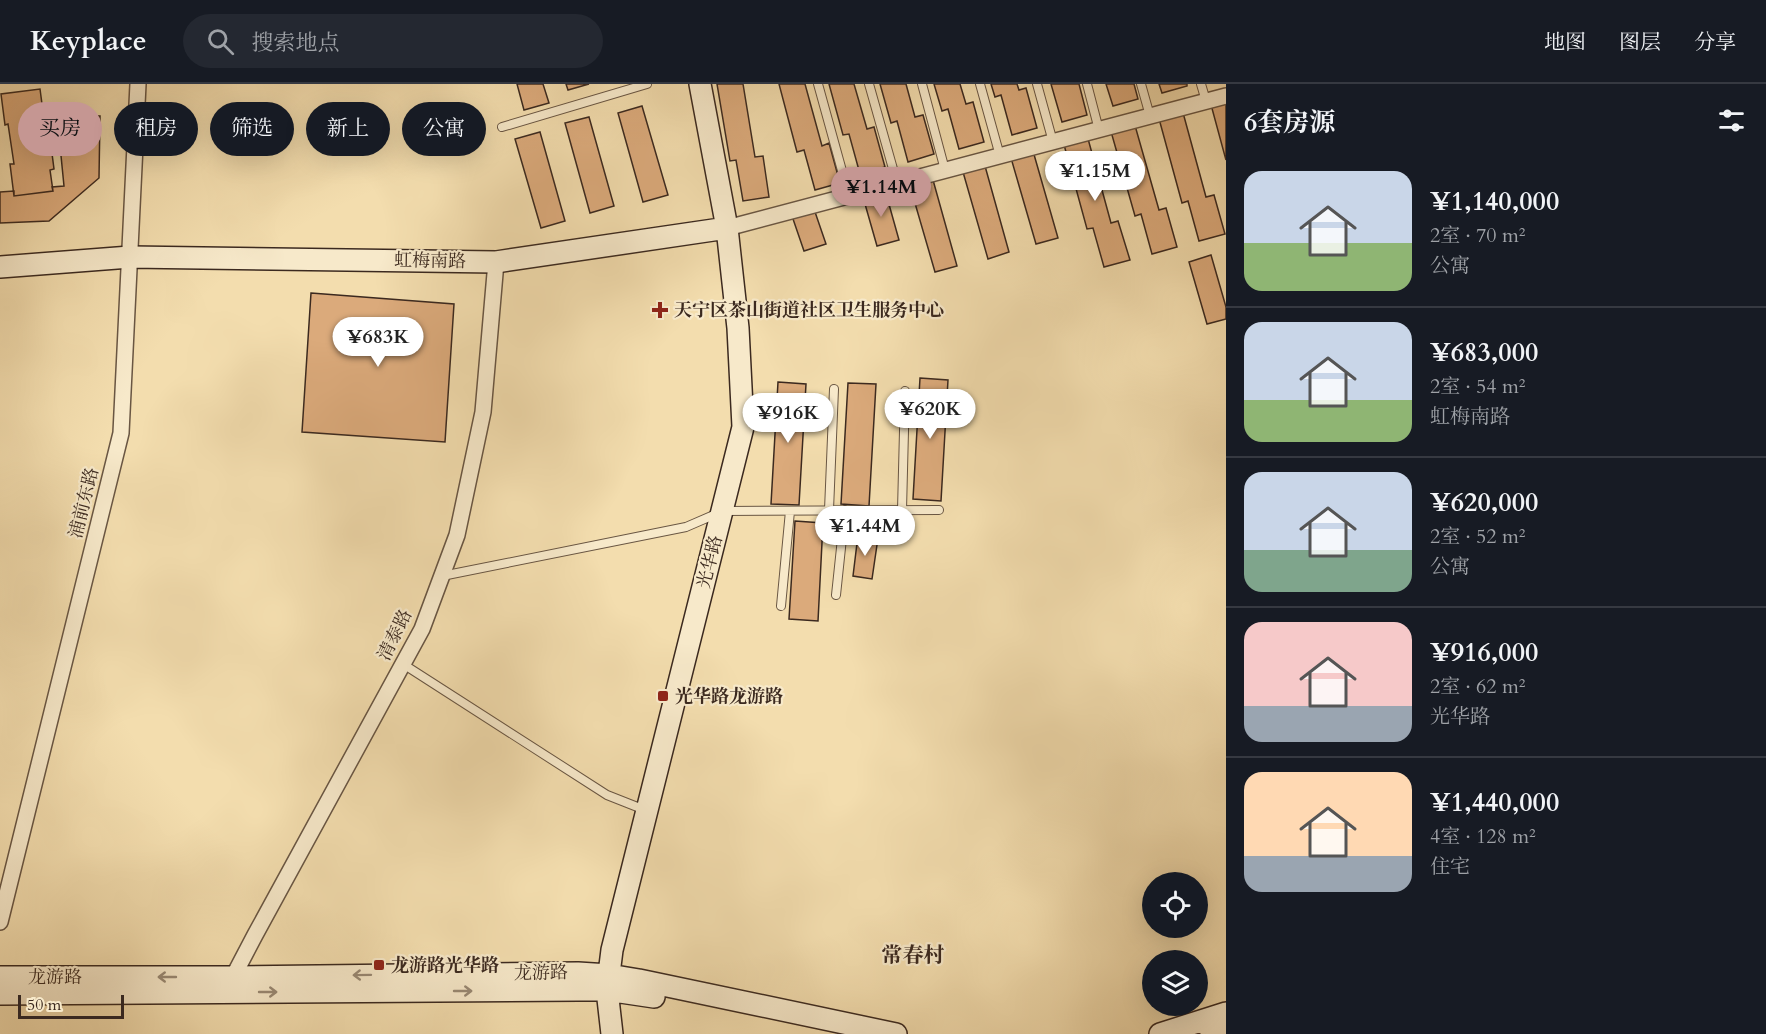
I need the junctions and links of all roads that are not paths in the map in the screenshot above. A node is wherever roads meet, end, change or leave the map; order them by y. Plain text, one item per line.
1 (138, 84) edge
2 (647, 84) edge
3 (700, 84) edge
4 (818, 84) edge
5 (868, 84) edge
6 (922, 84) edge
7 (980, 84) edge
8 (1037, 84) edge
9 (1087, 84) edge
10 (1141, 84) edge
11 (1201, 84) edge
12 (1226, 96) edge
13 (1206, 101) junction
14 (1150, 116) junction
15 (502, 127) dead end
16 (1099, 130) junction
17 (1053, 142) junction
18 (1000, 156) junction
19 (945, 170) junction
20 (897, 183) junction
21 (849, 196) junction
22 (727, 228) junction
23 (0, 254) edge
24 (130, 257) junction
25 (496, 262) junction
26 (0, 267) edge
27 (834, 389) dead end
28 (905, 391) dead end
29 (829, 510) junction
30 (845, 510) junction
31 (902, 510) junction
32 (939, 510) dead end
33 (723, 511) junction
34 (790, 511) junction
35 (442, 576) junction
36 (836, 595) dead end
37 (781, 606) dead end
38 (403, 664) junction
39 (647, 811) junction
40 (0, 922) edge
41 (0, 976) edge
42 (608, 983) junction
43 (233, 984) junction
44 (0, 994) edge
45 (1226, 1013) edge
46 (1226, 1029) edge
47 (612, 1034) edge
48 (834, 1034) edge
49 (896, 1034) edge
50 (1160, 1034) edge
51 (1211, 1034) edge

1 - 24 street, 浦前东路
2 - 15 lane
3 - 22 main road, 光华路
4 - 21 lane
5 - 20 lane
6 - 19 lane
7 - 18 lane
8 - 17 lane
9 - 16 lane
10 - 14 lane
11 - 13 lane
12 - 13 street
13 - 14 street
14 - 16 street
16 - 17 street
17 - 18 street
18 - 19 street
19 - 20 street
20 - 21 street
21 - 22 street
22 - 25 main road, 虹梅南路
22 - 33 main road, 光华路
23 - 24 main road, 虹梅南路
24 - 25 main road, 虹梅南路
24 - 26 main road, 虹梅南路
24 - 40 street, 浦前东路
25 - 35 street, 清泰路
27 - 29 lane
28 - 31 lane
29 - 30 lane
29 - 34 lane
30 - 31 lane
30 - 36 lane
31 - 32 lane
33 - 34 lane
33 - 35 lane
33 - 39 main road, 光华路
34 - 37 lane
35 - 38 street, 清泰路
38 - 39 lane
38 - 43 street, 清泰路
39 - 42 main road, 光华路
43 -> 41 main road, 龙游路
42 - 43 main road, 龙游路
42 - 47 main road, 光华路
42 - 48 main road, 龙游路
42 - 49 main road, 龙游路
43 - 44 main road, 龙游路
45 - 50 main road
46 - 51 main road

